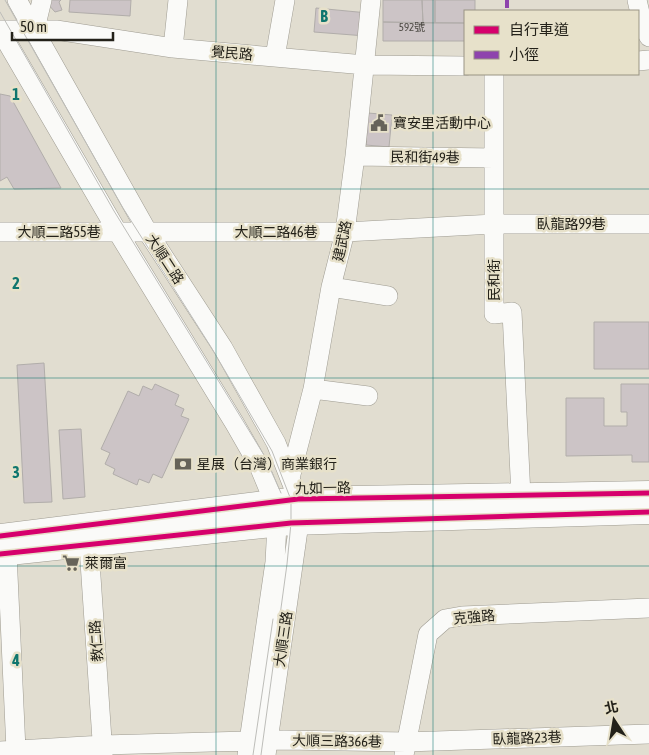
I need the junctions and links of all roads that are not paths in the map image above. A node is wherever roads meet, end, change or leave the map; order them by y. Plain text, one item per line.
1 (17, 0) edge
2 (42, 0) edge
3 (178, 0) edge
4 (285, 0) edge
5 (371, 0) edge
6 (637, 0) edge
7 (35, 29) junction
8 (0, 30) edge
9 (649, 37) edge
10 (173, 48) junction
11 (275, 57) junction
12 (365, 65) junction
13 (464, 66) edge
14 (494, 75) edge
15 (355, 156) junction
16 (494, 158) junction
17 (494, 224) junction
18 (649, 224) edge
19 (0, 232) edge
20 (117, 232) junction
21 (147, 232) junction
22 (345, 232) junction
23 (331, 287) junction
24 (388, 296) dead end
25 (313, 388) junction
26 (368, 396) dead end
27 (294, 488) junction
28 (649, 493) edge
29 (521, 496) junction
30 (649, 512) edge
31 (284, 517) junction
32 (89, 535) junction
33 (2, 548) edge
34 (649, 608) edge
35 (649, 734) edge
36 (544, 746) edge
37 (248, 748) edge
38 (267, 748) edge
39 (405, 748) edge
40 (8, 750) edge
41 (103, 750) edge

1 - 7 street, 大順二路
2 - 7 street
3 - 10 street
4 - 11 street
5 - 12 street, 建武路
6 - 9 street
7 - 8 street, 覺民路
7 - 10 street, 覺民路
7 - 21 street, 大順二路
8 - 20 street, 大順二路
10 - 11 street, 覺民路
11 - 12 street, 覺民路
12 - 13 street, 覺民路
12 - 15 street, 建武路
14 - 16 street, 民和街
15 - 16 street, 民和街49巷
15 - 22 street, 建武路
16 - 17 street, 民和街
17 - 18 street, 臥龍路99巷
17 - 22 street, 大順二路46巷
17 - 29 street, 民和街
19 - 20 street, 大順二路55巷
20 - 21 street, 大順二路46巷
20 - 31 street, 大順二路
21 - 22 street, 大順二路46巷
21 - 27 street, 大順二路
22 - 23 street, 建武路
23 - 24 street
23 - 25 street, 建武路
25 - 26 street
25 - 27 street, 建武路
27 - 29 main road, 九如一路
27 - 31 main road, 九如一路
28 - 29 main road, 九如一路
30 - 31 main road, 九如一路
31 - 32 main road, 九如一路
31 - 37 street, 大順三路
31 - 38 street, 大順三路
32 - 33 main road, 九如一路
32 - 41 street, 教仁路
33 - 40 street
34 - 39 street, 克強路
35 - 36 street, 臥龍路23巷
36 - 39 street, 臥龍路23巷
37 - 38 street, 大順三路366巷
37 - 41 street, 大順三路366巷
38 - 39 street, 大順三路366巷
40 - 41 street, 大順三路366巷

